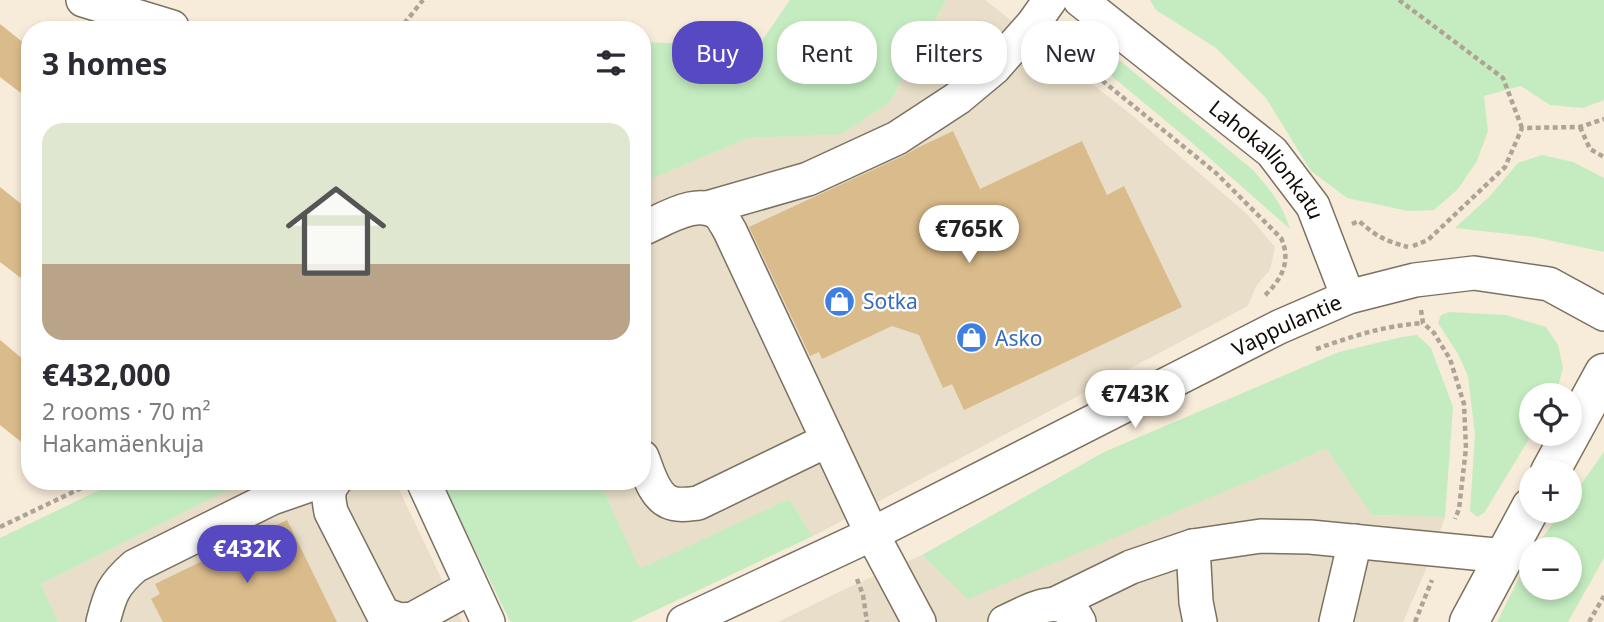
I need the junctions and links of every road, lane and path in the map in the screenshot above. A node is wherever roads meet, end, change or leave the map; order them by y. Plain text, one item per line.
1 (83, 0) edge
2 (423, 0) edge
3 (1080, 0) edge
4 (1399, 0) edge
5 (1041, 12) edge
6 (152, 21) edge
7 (406, 21) edge
8 (1604, 120) edge
9 (1580, 127) junction
10 (1522, 128) junction
11 (1604, 157) edge
12 (707, 208) junction
13 (651, 225) edge
14 (1415, 280) junction
15 (1348, 297) junction
16 (1604, 314) edge
17 (1279, 327) junction
18 (1604, 373) edge
19 (828, 440) junction
20 (1557, 460) edge
21 (651, 478) edge
22 (77, 490) edge
23 (295, 490) edge
24 (330, 490) edge
25 (427, 490) edge
26 (1523, 523) edge
27 (0, 527) edge
28 (872, 534) junction
29 (1355, 541) junction
30 (1193, 546) junction
31 (1444, 549) junction
32 (1505, 556) junction
33 (854, 572) dead end
34 (471, 587) junction
35 (1604, 596) edge
36 (1067, 613) edge
37 (103, 622) edge
38 (488, 622) edge
39 (684, 622) edge
40 (867, 622) edge
41 (919, 622) edge
42 (1005, 622) edge
43 (1200, 622) edge
44 (1336, 622) edge
45 (1415, 622) edge
46 (1469, 622) edge
47 (1589, 622) edge

1 - 6 street
2 - 7 path
3 - 15 street, Lahokallionkatu
4 - 10 path
5 - 12 street
5 - 17 path
8 - 9 path
9 - 10 path
9 - 11 path
10 - 14 path
12 - 13 street
12 - 19 street
14 - 15 street, Vappulantie
14 - 16 street, Vappulantie
14 - 31 path
15 - 17 street, Vappulantie
17 - 28 street, Vappulantie
18 - 20 main road
19 - 21 street
19 - 28 street
22 - 27 path
23 - 37 street
24 - 34 street
25 - 34 street
26 - 32 main road
28 - 39 street, Vappulantie
28 - 41 street
29 - 30 street
29 - 31 street
29 - 44 street
30 - 36 street
30 - 43 street
31 - 32 street
31 - 45 path
32 - 46 main road
33 - 40 path
34 - 38 street
35 - 47 path
36 - 42 street

